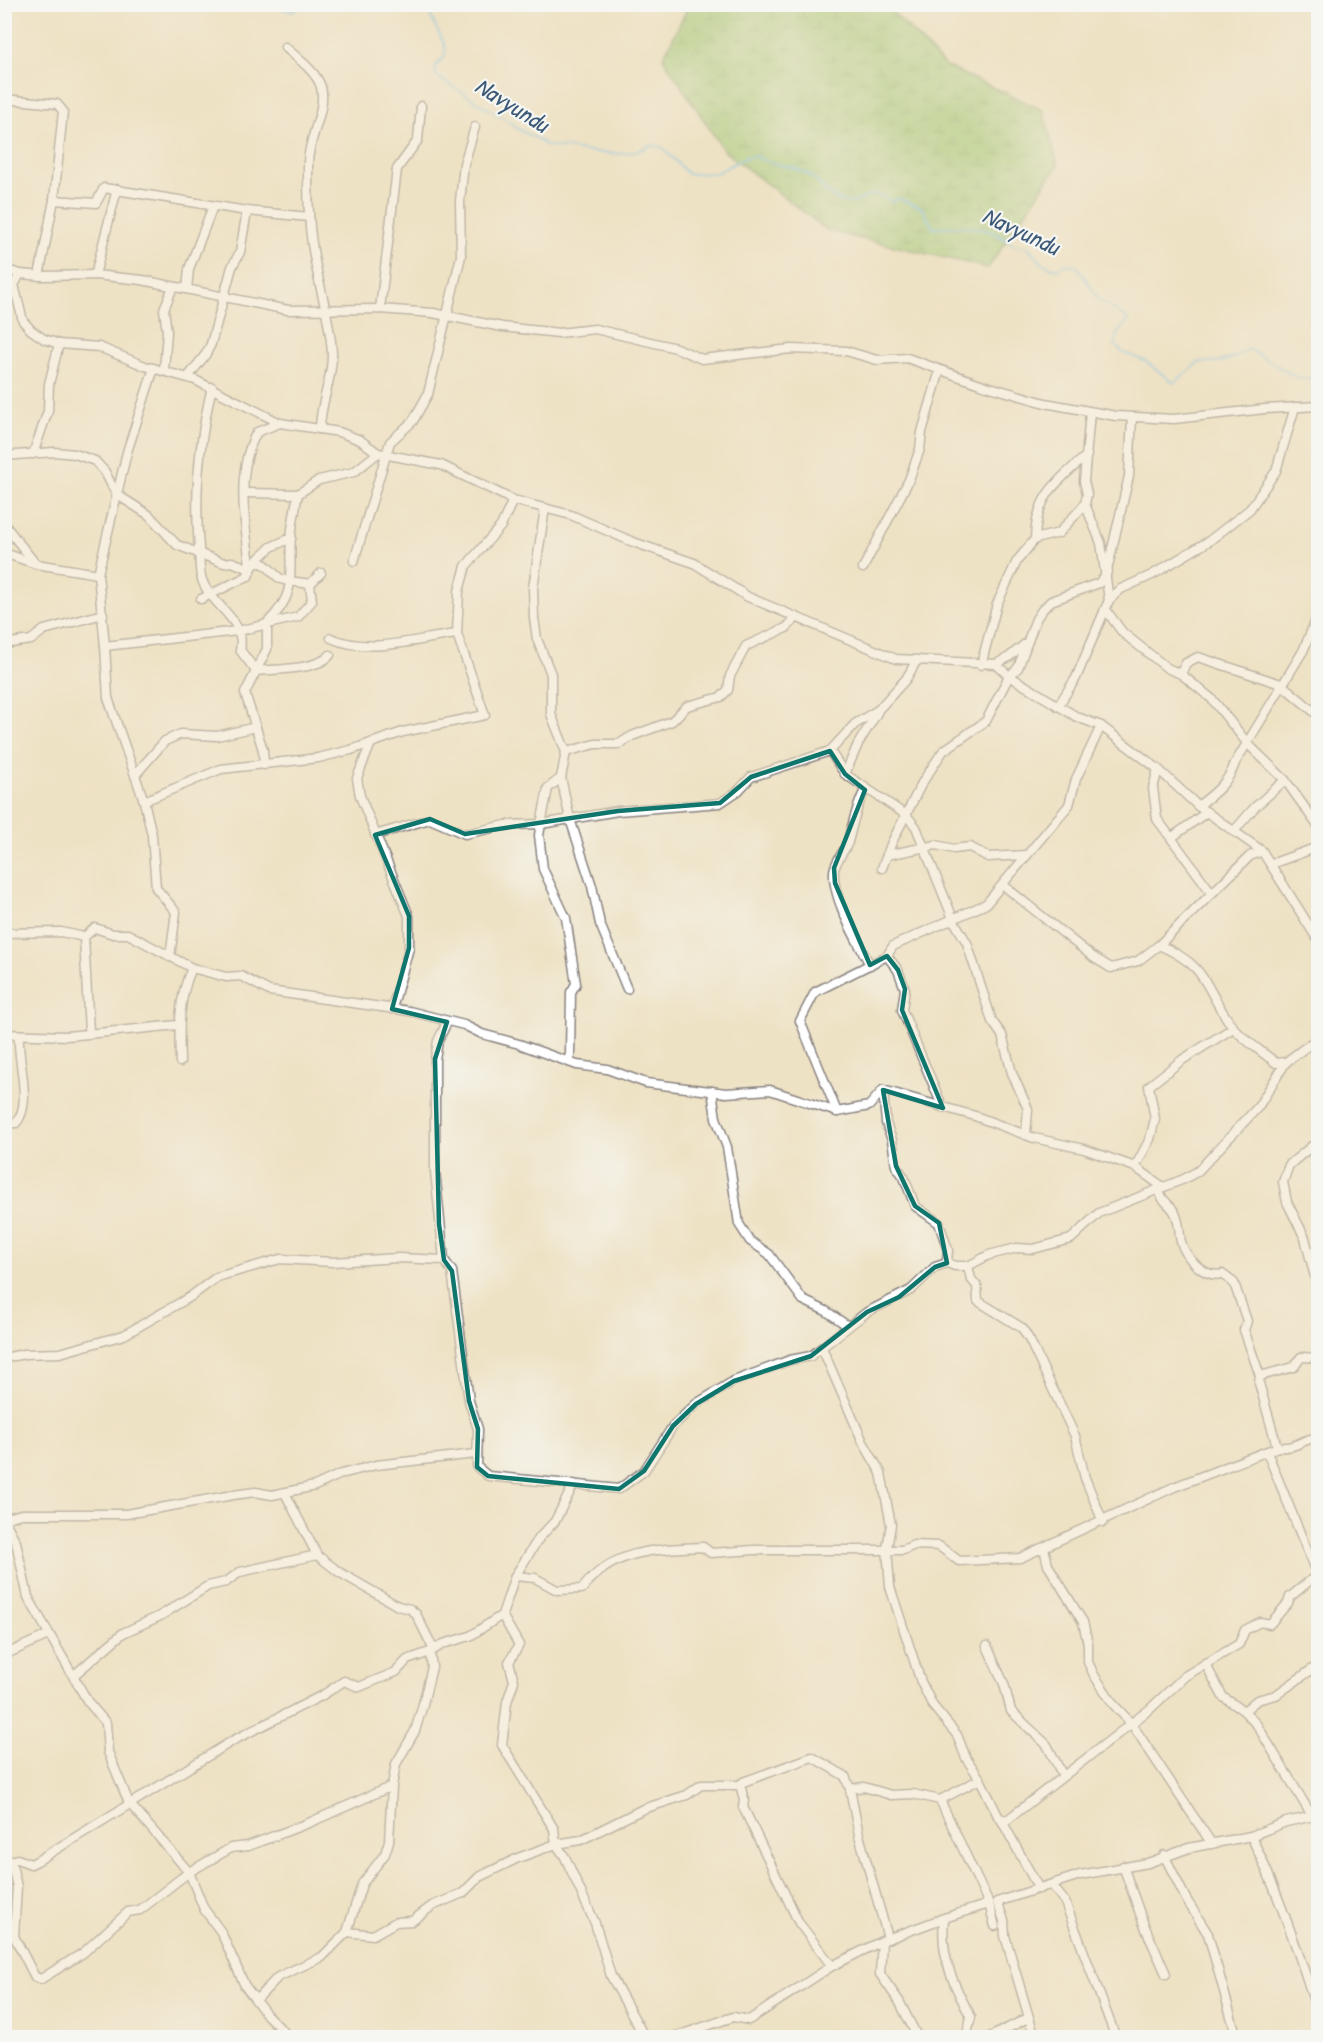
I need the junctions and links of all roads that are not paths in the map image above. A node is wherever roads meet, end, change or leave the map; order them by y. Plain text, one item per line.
1 (285, 47) dead end
2 (4, 99) edge
3 (421, 106) dead end
4 (475, 128) dead end
5 (117, 189) junction
6 (54, 200) junction
7 (213, 206) junction
8 (247, 211) junction
9 (309, 217) junction
10 (4, 268) edge
11 (20, 274) junction
12 (95, 275) junction
13 (39, 276) junction
14 (173, 287) junction
15 (187, 289) junction
16 (225, 298) junction
17 (380, 309) junction
18 (326, 310) junction
19 (446, 316) junction
20 (59, 344) junction
21 (154, 368) junction
22 (164, 370) junction
23 (940, 370) junction
24 (188, 377) junction
25 (212, 387) junction
26 (1318, 406) edge
27 (1295, 407) junction
28 (1090, 412) junction
29 (1132, 417) junction
30 (280, 423) junction
31 (320, 429) junction
32 (382, 453) junction
33 (33, 454) junction
34 (1088, 454) junction
35 (4, 456) edge
36 (245, 493) junction
37 (116, 494) junction
38 (297, 494) junction
39 (513, 500) junction
40 (1085, 504) junction
41 (544, 508) junction
42 (4, 524) edge
43 (291, 538) junction
44 (1035, 539) junction
45 (4, 554) edge
46 (200, 554) junction
47 (354, 561) dead end
48 (253, 563) junction
49 (36, 564) junction
50 (863, 568) dead end
51 (321, 573) dead end
52 (98, 574) junction
53 (1106, 575) junction
54 (292, 580) junction
55 (310, 584) junction
56 (210, 594) junction
57 (201, 599) dead end
58 (1107, 604) junction
59 (103, 614) junction
60 (1318, 615) edge
61 (796, 618) junction
62 (267, 623) junction
63 (238, 631) junction
64 (457, 634) junction
65 (332, 638) dead end
66 (1027, 643) junction
67 (4, 644) edge
68 (105, 646) junction
69 (330, 655) dead end
70 (917, 660) junction
71 (981, 664) junction
72 (996, 664) junction
73 (256, 671) junction
74 (1181, 674) junction
75 (1009, 676) junction
76 (1281, 684) junction
77 (1058, 706) junction
78 (878, 710) junction
79 (1318, 715) edge
80 (1101, 726) junction
81 (256, 727) junction
82 (371, 743) junction
83 (1248, 744) junction
84 (830, 751) junction
85 (566, 752) junction
86 (264, 765) junction
87 (1158, 769) junction
88 (845, 774) junction
89 (135, 775) junction
90 (561, 778) junction
91 (1286, 780) junction
92 (865, 789) junction
93 (144, 801) junction
94 (1198, 806) junction
95 (1207, 812) junction
96 (906, 815) junction
97 (570, 819) junction
98 (542, 824) junction
99 (1318, 826) edge
100 (1234, 831) junction
101 (375, 835) junction
102 (1171, 838) junction
103 (924, 847) junction
104 (1318, 847) edge
105 (1262, 851) junction
106 (887, 855) junction
107 (1027, 855) junction
108 (1271, 864) junction
109 (882, 868) dead end
110 (1003, 885) junction
111 (1211, 892) junction
112 (954, 921) junction
113 (4, 933) edge
114 (84, 937) junction
115 (1318, 940) edge
116 (1159, 945) junction
117 (887, 956) junction
118 (170, 957) junction
119 (870, 964) junction
120 (192, 968) junction
121 (627, 989) dead end
122 (392, 1009) junction
123 (447, 1022) junction
124 (178, 1025) junction
125 (1233, 1028) junction
126 (89, 1032) junction
127 (4, 1034) edge
128 (19, 1036) junction
129 (1318, 1038) edge
130 (567, 1060) junction
131 (180, 1062) dead end
132 (1286, 1062) junction
133 (883, 1090) junction
134 (712, 1091) junction
135 (943, 1108) junction
136 (837, 1112) junction
137 (4, 1124) edge
138 (1026, 1135) junction
139 (1318, 1146) edge
140 (1135, 1167) junction
141 (1161, 1188) junction
142 (444, 1260) junction
143 (947, 1263) junction
144 (968, 1266) junction
145 (1318, 1289) edge
146 (848, 1326) junction
147 (822, 1348) junction
148 (4, 1358) edge
149 (1318, 1358) edge
150 (1260, 1376) junction
151 (1318, 1437) edge
152 (1278, 1447) junction
153 (1267, 1452) junction
154 (476, 1454) junction
155 (574, 1484) junction
156 (285, 1493) junction
157 (4, 1519) edge
158 (1103, 1522) junction
159 (887, 1548) junction
160 (1044, 1548) junction
161 (317, 1555) junction
162 (515, 1576) junction
163 (1318, 1576) edge
164 (502, 1615) junction
165 (48, 1635) junction
166 (987, 1646) dead end
167 (432, 1650) junction
168 (4, 1655) edge
169 (1205, 1663) junction
170 (1318, 1665) edge
171 (73, 1676) junction
172 (1244, 1711) junction
173 (1131, 1723) junction
174 (1063, 1776) junction
175 (980, 1779) junction
176 (392, 1785) junction
177 (740, 1785) junction
178 (850, 1789) junction
179 (940, 1800) junction
180 (129, 1803) junction
181 (1315, 1815) edge
182 (1002, 1821) junction
183 (1251, 1836) junction
184 (556, 1844) junction
185 (1212, 1844) junction
186 (1164, 1855) junction
187 (1123, 1866) junction
188 (189, 1872) junction
189 (1052, 1885) junction
190 (1039, 1889) junction
191 (989, 1904) junction
192 (944, 1918) junction
193 (995, 1926) dead end
194 (347, 1932) junction
195 (885, 1940) junction
196 (832, 1966) junction
197 (1166, 1974) dead end
198 (256, 2000) junction
199 (1318, 2014) edge
200 (1029, 2018) junction
201 (290, 2037) edge
202 (645, 2037) edge
203 (671, 2037) edge
204 (918, 2037) edge
205 (966, 2037) edge
206 (988, 2037) edge
207 (1035, 2037) edge
208 (1116, 2037) edge
209 (1238, 2037) edge

1 - 9 street
2 - 6 street
3 - 17 street
4 - 19 street
5 - 6 street
5 - 7 street
5 - 12 street
6 - 13 street
7 - 8 street
7 - 15 street
8 - 9 street
8 - 16 street
9 - 18 street
10 - 11 street
11 - 13 street
11 - 20 street
12 - 13 street
12 - 14 street
14 - 15 street
14 - 22 street
15 - 16 street
16 - 18 street
16 - 24 street
17 - 18 street
17 - 19 street
18 - 31 street
19 - 23 street
19 - 32 street
20 - 21 street
20 - 33 street
21 - 22 street
21 - 37 street
22 - 24 street
23 - 28 street
23 - 50 street
24 - 25 street
25 - 30 street
25 - 46 street
26 - 27 street
27 - 29 street
27 - 58 street
28 - 29 street
28 - 34 street
29 - 53 street
30 - 31 street
30 - 36 street
31 - 32 street
32 - 38 street
32 - 39 street
32 - 47 street
33 - 35 street
33 - 37 street
34 - 40 street
34 - 44 street
36 - 38 street
36 - 48 street
37 - 46 street
37 - 52 street
38 - 43 street
39 - 41 street
39 - 64 street
40 - 44 street
40 - 53 street
41 - 61 street
41 - 85 street
42 - 49 street
43 - 48 street
43 - 54 street
44 - 71 street
45 - 49 street
46 - 48 street
46 - 56 street
48 - 54 street
48 - 56 street
49 - 52 street
51 - 55 street
52 - 59 street
53 - 58 street
53 - 66 street
54 - 55 street
54 - 62 street
55 - 62 street
56 - 57 street
56 - 63 street
58 - 74 street
58 - 77 street
59 - 67 street
59 - 68 street
60 - 76 street
61 - 70 street
61 - 85 street
62 - 63 street
62 - 73 street
63 - 68 street
63 - 73 street
64 - 65 street
64 - 82 street
66 - 72 street
66 - 75 street
68 - 89 street
69 - 73 street
70 - 71 street
70 - 78 street
71 - 72 street
72 - 75 street
73 - 81 street
74 - 76 street
74 - 83 street
75 - 77 street
75 - 96 street
76 - 79 street
76 - 83 street
77 - 80 street
78 - 84 street
78 - 88 street
80 - 87 street
80 - 107 street
81 - 86 street
81 - 89 street
82 - 86 street
82 - 101 street
83 - 91 street
83 - 94 street
84 - 88 street
84 - 97 street
85 - 90 street
86 - 93 street
87 - 94 street
87 - 102 street
88 - 92 street
89 - 93 street
90 - 97 street
90 - 98 street
91 - 99 street
91 - 100 street
92 - 96 street
92 - 119 street
93 - 118 street
94 - 95 street
95 - 100 street
95 - 102 street
96 - 103 street
96 - 106 street
97 - 98 street
97 - 121 street
98 - 101 street
98 - 130 street
100 - 105 street
101 - 122 street
102 - 111 street
103 - 106 street
103 - 107 street
103 - 112 street
104 - 108 street
105 - 108 street
105 - 111 street
106 - 109 street
107 - 110 street
108 - 115 street
110 - 112 street
110 - 116 street
111 - 116 street
112 - 117 street
112 - 138 street
113 - 114 street
114 - 118 street
114 - 126 street
116 - 125 street
117 - 119 street
117 - 135 street
118 - 120 street
119 - 136 street
120 - 122 street
120 - 124 street
122 - 123 street
123 - 130 street
123 - 142 street
124 - 126 street
124 - 131 street
125 - 132 street
125 - 140 street
126 - 128 street
127 - 128 street
128 - 137 street
129 - 132 street
130 - 134 street
132 - 141 street
133 - 135 street
133 - 136 street
133 - 143 street
134 - 136 street
134 - 146 street
135 - 138 street
138 - 140 street
139 - 145 street
140 - 141 street
141 - 144 street
141 - 150 street
142 - 148 street
142 - 154 street
143 - 144 street
143 - 146 street
144 - 158 street
146 - 147 street
147 - 155 street
147 - 159 street
149 - 150 street
150 - 152 street
151 - 152 street
152 - 153 street
153 - 158 street
153 - 163 street
154 - 155 street
154 - 156 street
155 - 162 street
156 - 157 street
156 - 161 street
157 - 165 street
158 - 160 street
159 - 160 street
159 - 162 street
159 - 175 street
160 - 173 street
161 - 167 street
161 - 171 street
162 - 164 street
163 - 169 street
164 - 167 street
164 - 184 street
165 - 168 street
165 - 171 street
166 - 174 street
167 - 176 street
167 - 180 street
169 - 172 street
169 - 173 street
170 - 172 street
171 - 180 street
172 - 181 street
173 - 174 street
173 - 185 street
174 - 182 street
175 - 179 street
175 - 182 street
176 - 188 street
176 - 194 street
177 - 178 street
177 - 184 street
177 - 196 street
178 - 179 street
178 - 195 street
179 - 191 street
180 - 188 street
180 - 188 street
181 - 183 street
182 - 190 street
183 - 185 street
183 - 199 street
184 - 194 street
184 - 202 street
185 - 186 street
186 - 187 street
186 - 209 street
187 - 189 street
187 - 197 street
188 - 198 street
189 - 190 street
189 - 208 street
190 - 200 street
191 - 192 street
191 - 193 street
192 - 195 street
192 - 205 street
194 - 198 street
195 - 196 street
195 - 204 street
196 - 203 street
198 - 201 street
200 - 206 street
200 - 207 street

